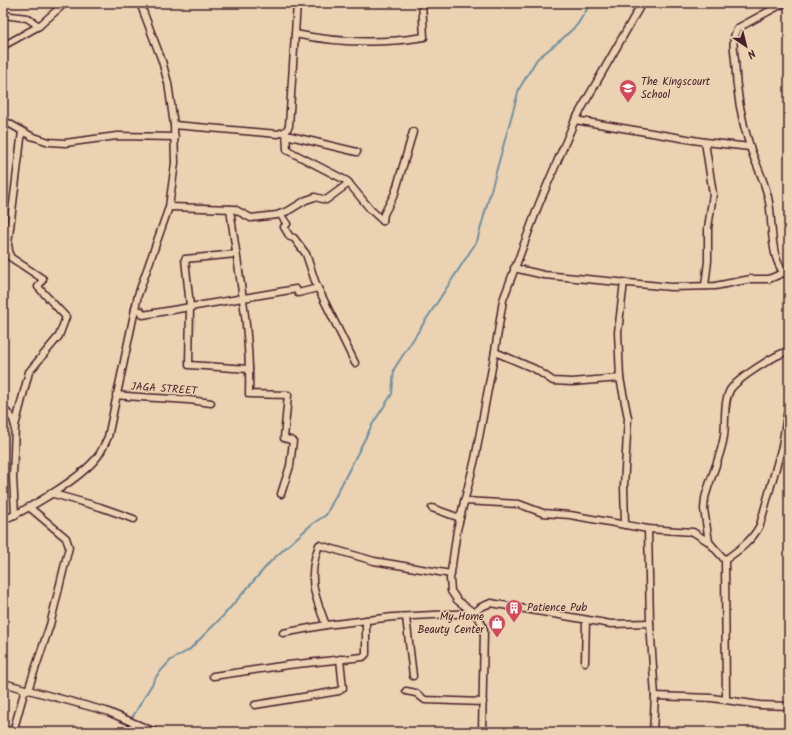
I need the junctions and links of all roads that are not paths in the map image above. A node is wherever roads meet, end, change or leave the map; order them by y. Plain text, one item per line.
1 (66, 3) edge
2 (140, 3) edge
3 (297, 3) edge
4 (422, 3) edge
5 (642, 3) edge
6 (784, 3) edge
7 (3, 15) edge
8 (39, 26) junction
9 (295, 34) junction
10 (3, 46) edge
11 (3, 120) edge
12 (575, 120) junction
13 (174, 125) junction
14 (22, 131) junction
15 (413, 132) dead end
16 (286, 133) junction
17 (175, 137) junction
18 (705, 142) junction
19 (750, 147) junction
20 (357, 152) dead end
21 (349, 183) junction
22 (169, 207) junction
23 (230, 209) junction
24 (280, 214) junction
25 (236, 254) junction
26 (514, 268) junction
27 (786, 275) edge
28 (624, 282) junction
29 (705, 286) junction
30 (318, 288) junction
31 (243, 298) junction
32 (190, 306) junction
33 (135, 309) junction
34 (789, 351) edge
35 (495, 352) junction
36 (355, 363) dead end
37 (250, 369) junction
38 (620, 378) junction
39 (116, 395) junction
40 (211, 403) dead end
41 (789, 403) edge
42 (3, 408) edge
43 (15, 426) junction
44 (50, 494) junction
45 (281, 494) dead end
46 (464, 501) junction
47 (29, 507) junction
48 (432, 508) dead end
49 (14, 515) junction
50 (460, 518) junction
51 (134, 519) dead end
52 (3, 520) edge
53 (625, 525) junction
54 (648, 529) junction
55 (709, 542) junction
56 (725, 560) junction
57 (451, 574) junction
58 (474, 613) junction
59 (406, 617) junction
60 (366, 620) junction
61 (586, 620) junction
62 (650, 623) junction
63 (326, 625) junction
64 (283, 633) dead end
65 (340, 659) junction
66 (585, 662) dead end
67 (213, 676) dead end
68 (413, 676) dead end
69 (3, 683) edge
70 (26, 690) junction
71 (406, 691) dead end
72 (655, 696) junction
73 (726, 699) junction
74 (483, 702) junction
75 (255, 705) dead end
76 (789, 706) edge
77 (13, 732) edge
78 (155, 732) edge
79 (482, 732) edge
80 (654, 732) edge

1 - 8 street
2 - 13 street
3 - 9 street
4 - 9 street
5 - 12 street
6 - 19 street
7 - 8 street
8 - 10 street
9 - 16 street
11 - 14 street
12 - 18 street
12 - 26 street
13 - 16 street
13 - 17 street
14 - 17 street
14 - 43 street
15 - 21 street
16 - 20 street
16 - 21 street
17 - 22 street
18 - 19 street
18 - 29 street
19 - 27 street
21 - 24 street
22 - 23 street
22 - 33 street
23 - 24 street
23 - 25 street
24 - 30 street
25 - 31 street
25 - 32 street
26 - 28 street
26 - 35 street
27 - 29 street
28 - 29 street
28 - 38 street
30 - 31 street
30 - 36 street
31 - 32 street
31 - 37 street
32 - 33 street
32 - 37 street
33 - 39 street
34 - 55 street
35 - 38 street
35 - 46 street
37 - 45 street
38 - 53 street
39 - 40 street, JAGA STREET
39 - 44 street
41 - 56 street
42 - 43 street
43 - 49 street
44 - 47 street
44 - 51 street
46 - 50 street
46 - 53 street
47 - 49 street
47 - 70 street
48 - 50 street
49 - 52 street
50 - 57 street
53 - 54 street
54 - 55 street
54 - 62 street
55 - 56 street
56 - 73 street
57 - 58 street
57 - 63 street
58 - 59 street
58 - 61 street
58 - 74 street
59 - 60 street
59 - 68 street
60 - 63 street
60 - 65 street
61 - 62 street
61 - 66 street
62 - 72 street
63 - 64 street
65 - 67 street
65 - 75 street
69 - 70 street
70 - 77 street
70 - 78 street
71 - 74 street
72 - 73 street
72 - 80 street
73 - 76 street
74 - 79 street

